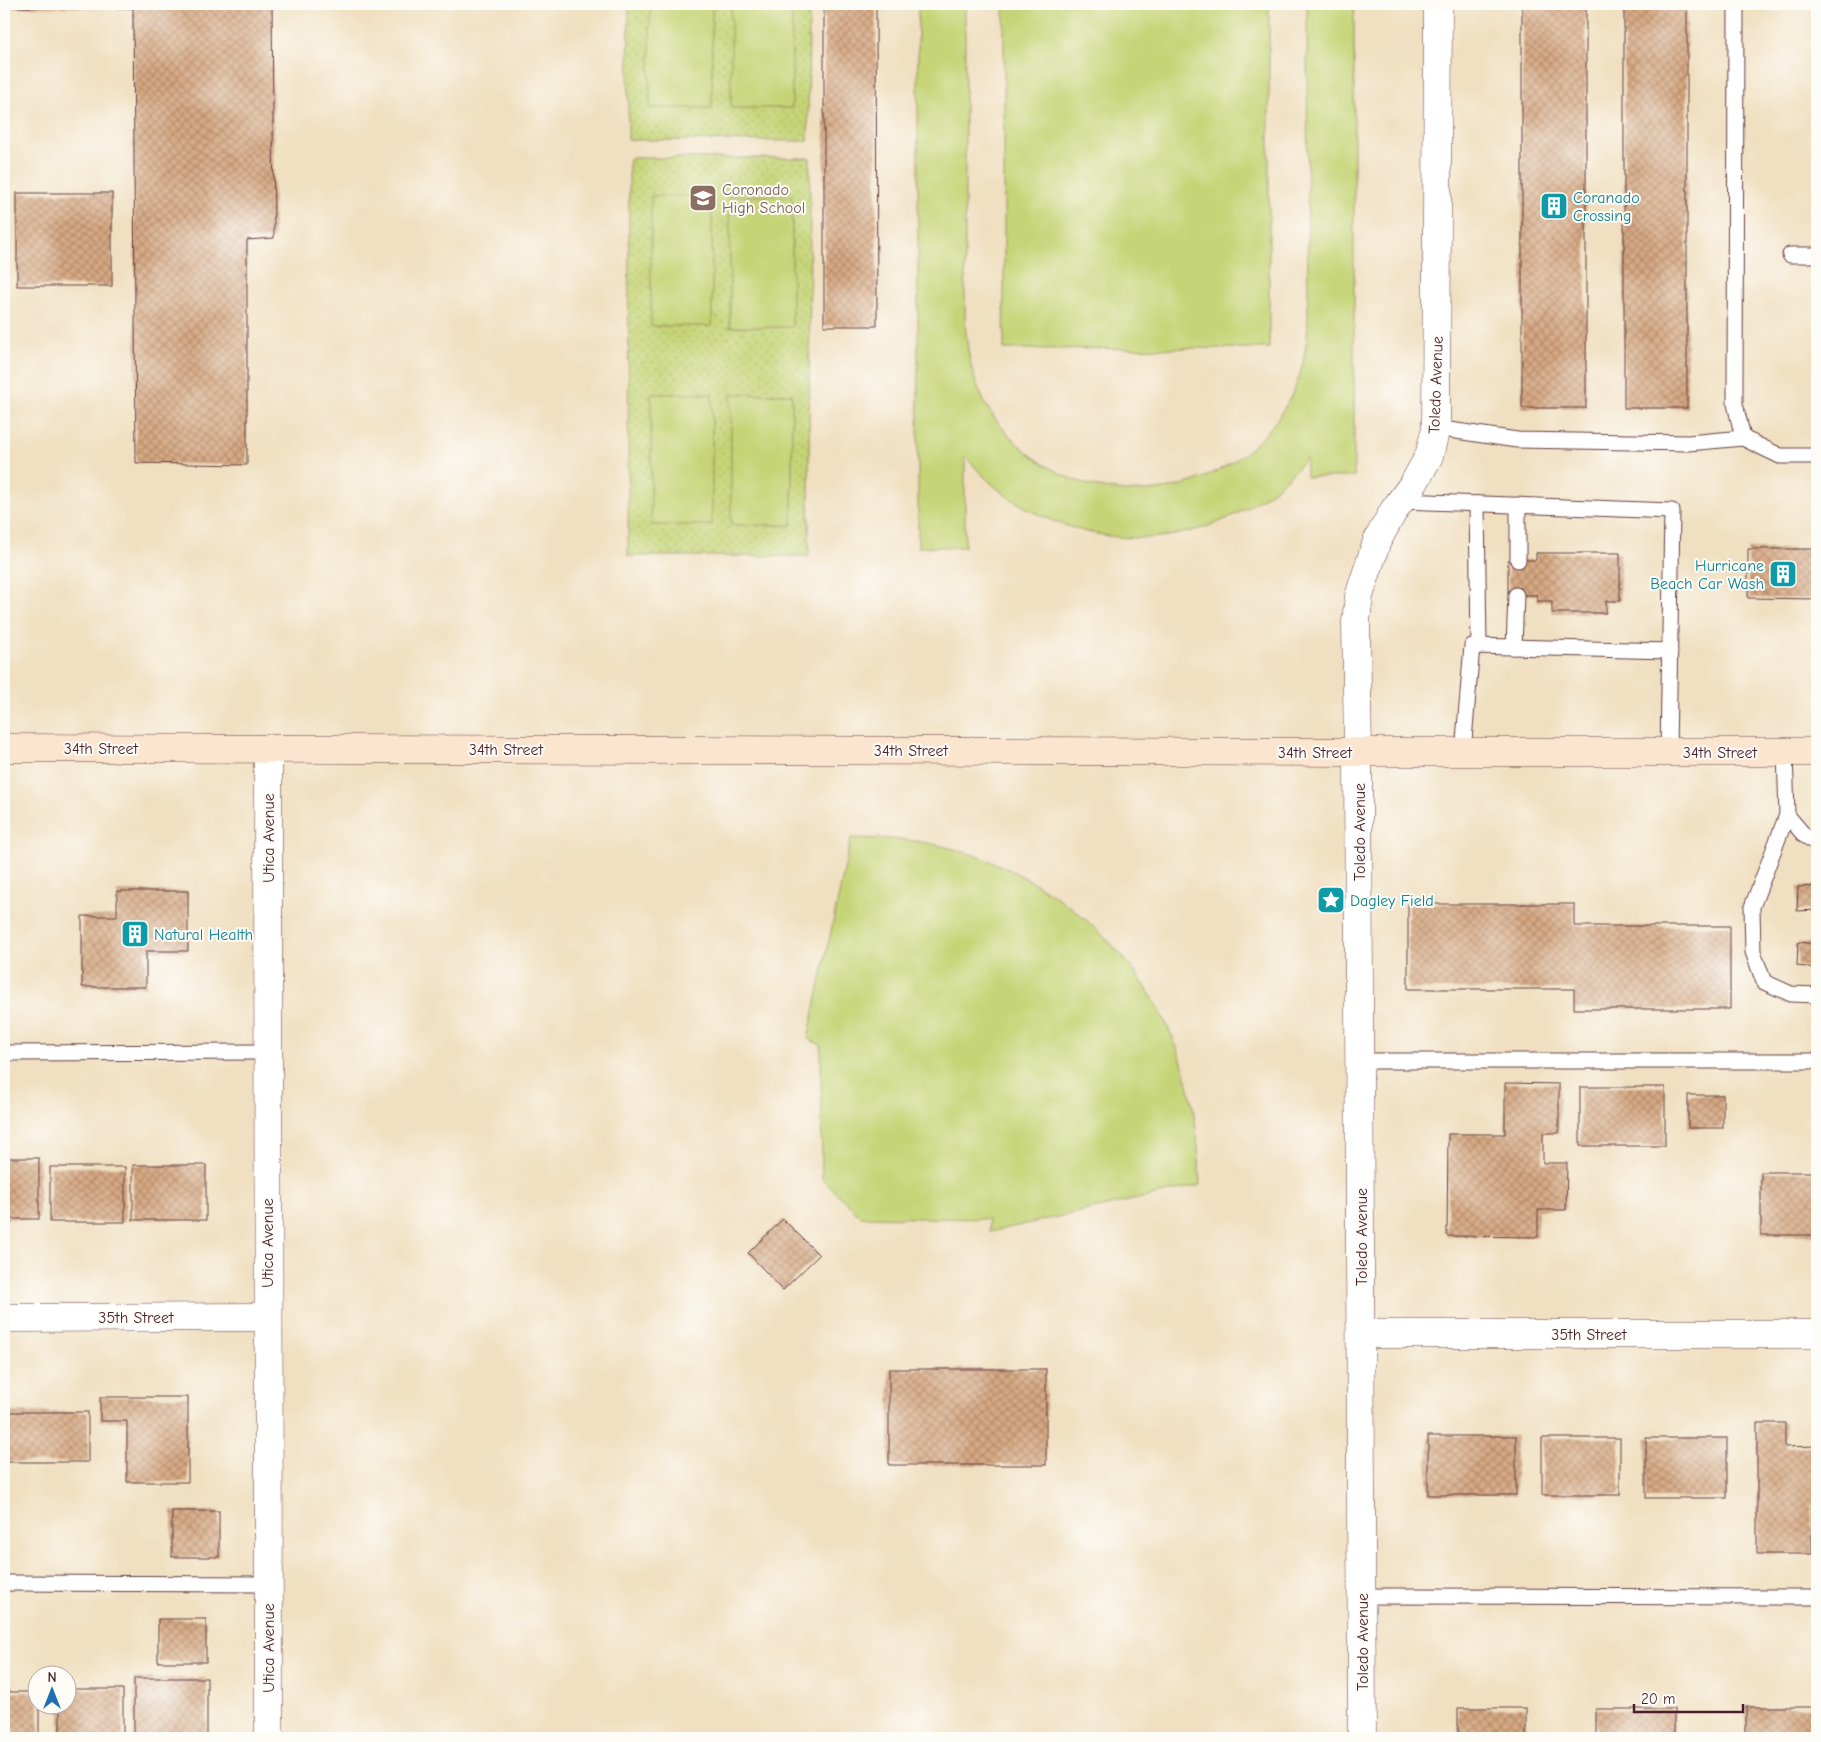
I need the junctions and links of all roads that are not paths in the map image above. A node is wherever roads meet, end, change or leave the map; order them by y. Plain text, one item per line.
1 (1438, 4) edge
2 (1736, 4) edge
3 (1790, 255) dead end
4 (1817, 255) edge
5 (1436, 428) junction
6 (1743, 438) junction
7 (1817, 456) edge
8 (1401, 501) junction
9 (1477, 504) junction
10 (1518, 506) junction
11 (1518, 560) dead end
12 (1516, 595) dead end
13 (1479, 646) junction
14 (1514, 647) junction
15 (1670, 651) junction
16 (4, 748) edge
17 (268, 748) junction
18 (1358, 752) junction
19 (1463, 752) junction
20 (1668, 752) junction
21 (1786, 752) junction
22 (1817, 752) edge
23 (1788, 815) junction
24 (1817, 843) edge
25 (1817, 994) edge
26 (267, 1052) junction
27 (4, 1053) edge
28 (1817, 1061) edge
29 (1360, 1062) junction
30 (268, 1317) junction
31 (4, 1318) edge
32 (1361, 1334) junction
33 (1817, 1334) edge
34 (4, 1583) edge
35 (268, 1584) junction
36 (1362, 1596) junction
37 (1817, 1597) edge
38 (269, 1738) edge
39 (1362, 1738) edge

1 - 5 street, Toledo Avenue
2 - 6 lane
3 - 4 lane
5 - 6 lane
5 - 8 street, Toledo Avenue
6 - 7 lane
8 - 9 lane
8 - 18 street, Toledo Avenue
9 - 10 lane
9 - 13 lane
10 - 11 lane
10 - 15 lane
12 - 14 lane
13 - 14 lane
13 - 19 lane
14 - 15 lane
15 - 20 lane
16 - 17 main road, 34th Street
17 - 18 main road, 34th Street
17 - 26 street, Utica Avenue
18 - 19 main road, 34th Street
18 - 29 street, Toledo Avenue
19 - 20 main road, 34th Street
20 - 21 main road, 34th Street
21 - 22 main road, 34th Street
21 - 23 lane
23 - 24 lane
23 - 25 lane
26 - 27 lane
26 - 30 street, Utica Avenue
28 - 29 lane
29 - 32 street, Toledo Avenue
30 - 31 street, 35th Street
30 - 35 street, Utica Avenue
32 - 33 street, 35th Street
32 - 36 street, Toledo Avenue
34 - 35 lane
35 - 38 street, Utica Avenue
36 - 37 lane
36 - 39 street, Toledo Avenue

